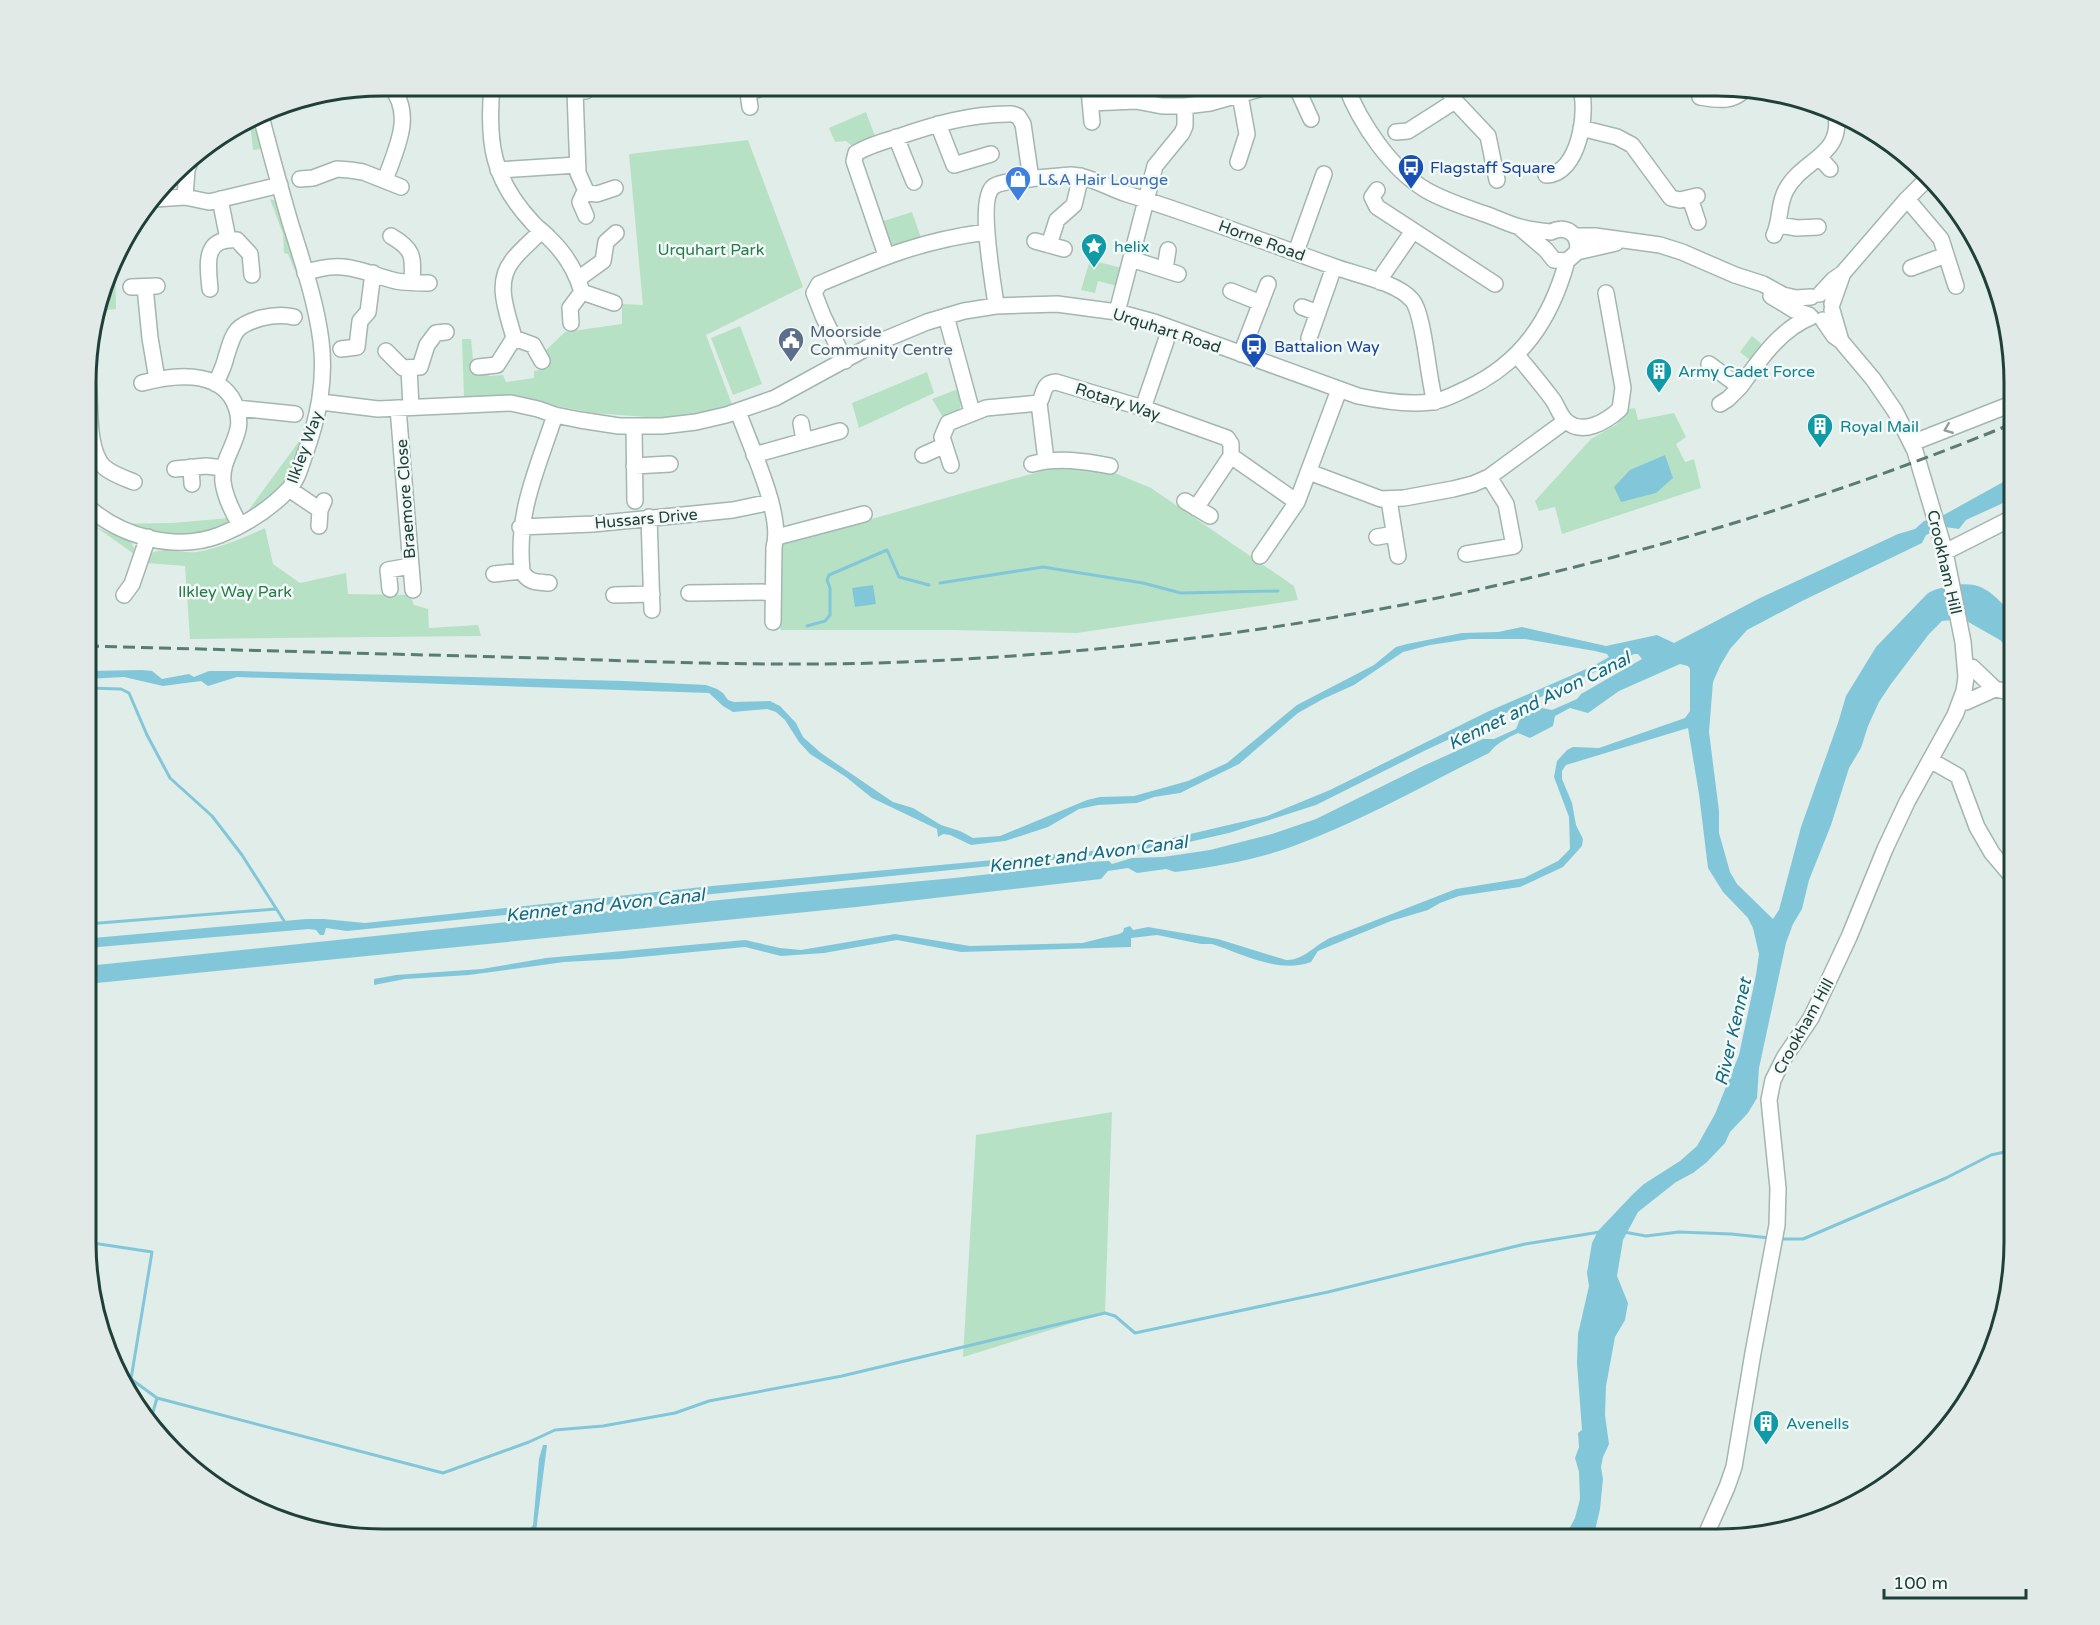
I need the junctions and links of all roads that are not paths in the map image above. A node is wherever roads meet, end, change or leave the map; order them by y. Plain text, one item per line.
1 (397, 96) edge
2 (492, 96) edge
3 (575, 96) edge
4 (1233, 96) edge
5 (1240, 96) edge
6 (1301, 96) edge
7 (1350, 96) edge
8 (1452, 96) edge
9 (1583, 96) edge
10 (1736, 97) edge
11 (1455, 101) junction
12 (1709, 103) dead end
13 (1185, 106) junction
14 (1311, 119) dead end
15 (1092, 122) dead end
16 (263, 123) edge
17 (1837, 123) edge
18 (938, 124) junction
19 (1581, 128) junction
20 (1405, 134) dead end
21 (896, 137) junction
22 (990, 154) dead end
23 (1819, 157) junction
24 (1238, 162) dead end
25 (577, 165) junction
26 (1830, 169) dead end
27 (498, 170) junction
28 (187, 174) edge
29 (1324, 174) dead end
30 (1546, 175) dead end
31 (1081, 176) junction
32 (1031, 179) junction
33 (386, 180) junction
34 (1497, 180) dead end
35 (309, 181) dead end
36 (915, 182) dead end
37 (1923, 183) edge
38 (280, 185) junction
39 (401, 187) dead end
40 (1301, 187) dead end
41 (615, 188) dead end
42 (1377, 190) dead end
43 (585, 191) junction
44 (1316, 193) junction
45 (185, 197) junction
46 (163, 198) edge
47 (220, 199) junction
48 (1907, 199) junction
49 (1146, 200) junction
50 (585, 216) dead end
51 (1698, 222) dead end
52 (1519, 227) junction
53 (1818, 227) dead end
54 (542, 231) junction
55 (1413, 231) junction
56 (987, 232) junction
57 (1551, 232) junction
58 (616, 233) dead end
59 (391, 236) dead end
60 (1575, 236) junction
61 (228, 239) junction
62 (1624, 241) junction
63 (1050, 245) dead end
64 (1168, 250) dead end
65 (1296, 252) junction
66 (886, 255) junction
67 (1946, 255) junction
68 (1561, 256) junction
69 (1131, 259) junction
70 (1334, 267) junction
71 (1911, 268) dead end
72 (305, 273) junction
73 (373, 273) junction
74 (252, 275) dead end
75 (1735, 275) junction
76 (1838, 277) junction
77 (1380, 282) junction
78 (412, 283) junction
79 (429, 283) dead end
80 (1268, 284) dead end
81 (1495, 284) dead end
82 (1763, 284) junction
83 (580, 286) junction
84 (1956, 286) dead end
85 (144, 287) dead end
86 (210, 289) dead end
87 (1231, 291) dead end
88 (1612, 300) dead end
89 (614, 303) dead end
90 (1261, 303) junction
91 (996, 306) junction
92 (1302, 307) dead end
93 (1820, 308) junction
94 (1117, 312) junction
95 (1318, 313) junction
96 (946, 316) junction
97 (286, 320) dead end
98 (571, 323) dead end
99 (1170, 328) junction
100 (447, 332) dead end
101 (514, 338) junction
102 (1309, 338) dead end
103 (341, 349) dead end
104 (386, 351) dead end
105 (1240, 354) junction
106 (1517, 355) junction
107 (542, 361) dead end
108 (845, 361) junction
109 (1709, 364) dead end
110 (478, 367) dead end
111 (409, 368) junction
112 (157, 379) junction
113 (142, 383) dead end
114 (216, 384) junction
115 (1740, 387) junction
116 (1339, 390) junction
117 (321, 402) junction
118 (1435, 402) junction
119 (1039, 403) junction
120 (1720, 404) dead end
121 (2004, 407) edge
122 (237, 408) junction
123 (404, 408) junction
124 (1143, 408) junction
125 (738, 411) junction
126 (972, 412) junction
127 (555, 415) junction
128 (287, 416) dead end
129 (1565, 420) junction
130 (801, 423) dead end
131 (634, 426) junction
132 (840, 431) dead end
133 (804, 440) junction
134 (1912, 443) junction
135 (943, 446) junction
136 (96, 451) edge
137 (923, 455) dead end
138 (754, 456) junction
139 (1231, 456) junction
140 (670, 464) dead end
141 (951, 465) dead end
142 (634, 466) junction
143 (1110, 466) dead end
144 (191, 467) junction
145 (224, 468) junction
146 (174, 469) dead end
147 (1309, 472) junction
148 (1489, 477) junction
149 (123, 482) dead end
150 (192, 484) dead end
151 (289, 489) junction
152 (1389, 500) junction
153 (635, 501) dead end
154 (771, 502) junction
155 (1297, 502) junction
156 (1197, 508) dead end
157 (96, 514) edge
158 (864, 514) dead end
159 (649, 518) junction
160 (2004, 521) edge
161 (240, 525) junction
162 (319, 526) dead end
163 (520, 527) junction
164 (1394, 534) junction
165 (148, 537) junction
166 (777, 537) junction
167 (1377, 537) dead end
168 (1944, 548) junction
169 (1466, 554) dead end
170 (1260, 556) dead end
171 (1398, 556) dead end
172 (410, 566) junction
173 (522, 571) junction
174 (494, 574) dead end
175 (549, 583) dead end
176 (390, 589) dead end
177 (133, 590) dead end
178 (412, 590) dead end
179 (773, 592) junction
180 (689, 593) dead end
181 (652, 594) junction
182 (614, 595) dead end
183 (652, 610) dead end
184 (773, 622) dead end
185 (1966, 665) junction
186 (1995, 689) junction
187 (2004, 691) edge
188 (1961, 701) junction
189 (1930, 760) junction
190 (2004, 867) edge
191 (1708, 1529) edge

1 - 33 street
2 - 27 street
3 - 25 street
4 - 13 street
5 - 24 street
6 - 14 street
7 - 52 street
8 - 11 street
9 - 19 street
10 - 12 street
11 - 20 street
11 - 34 street
13 - 15 street
13 - 49 street
16 - 38 street, Ilkley Way
17 - 23 street
18 - 21 street
18 - 22 street
18 - 32 street
19 - 30 street
19 - 51 street
21 - 36 street
21 - 66 street
23 - 26 street
23 - 53 street
25 - 27 street
25 - 43 street
27 - 54 street
28 - 45 street
29 - 44 street
31 - 32 street, Horne Road
31 - 49 street, Horne Road
31 - 63 street
32 - 56 street, Horne Road
33 - 35 street
33 - 39 street
37 - 48 street
38 - 47 street
38 - 72 street, Ilkley Way
40 - 44 street
41 - 43 street
42 - 55 street
43 - 50 street
44 - 65 street
45 - 46 street
45 - 47 street
47 - 61 street
48 - 67 street
48 - 76 street
49 - 65 street, Horne Road
49 - 69 street
52 - 57 street
52 - 68 street
54 - 83 street
54 - 101 street
55 - 77 street
55 - 81 street
56 - 66 street
56 - 91 street
57 - 60 street
57 - 68 street
58 - 83 street
59 - 78 street
60 - 62 street
60 - 68 street
61 - 74 street
61 - 86 street
62 - 68 street
62 - 75 street
64 - 69 street
65 - 70 street, Horne Road
66 - 108 street
67 - 71 street
67 - 84 street
68 - 106 street, Urquhart Road
69 - 94 street
70 - 77 street, Horne Road
70 - 95 street
72 - 73 street
72 - 117 street, Ilkley Way
73 - 78 street
73 - 103 street
75 - 82 street
75 - 93 street
76 - 82 street
76 - 93 street
77 - 118 street, Horne Road
78 - 79 street
80 - 90 street
82 - 93 street
83 - 89 street
83 - 98 street
85 - 112 street
87 - 90 street
88 - 129 street
90 - 105 street
91 - 94 street, Urquhart Road
91 - 96 street, Urquhart Road
92 - 95 street
93 - 115 street
93 - 134 street, Crookham Hill
94 - 99 street, Urquhart Road
95 - 102 street
96 - 108 street, Urquhart Road
96 - 126 street
97 - 114 street
99 - 105 street, Urquhart Road
99 - 124 street
100 - 111 street
101 - 107 street
101 - 110 street
104 - 111 street
105 - 116 street, Urquhart Road
106 - 118 street, Urquhart Road
106 - 129 street
108 - 125 street, Urquhart Road
109 - 115 street
111 - 123 street, Braemore Close
112 - 113 street
112 - 114 street
114 - 122 street
115 - 120 street
116 - 118 street, Urquhart Road
116 - 147 street
117 - 123 street
117 - 151 street, Ilkley Way
119 - 124 street, Rotary Way
119 - 126 street
119 - 143 street
121 -> 134 street
122 - 128 street
122 - 145 street
123 - 127 street, Urquhart Road
123 - 172 street, Braemore Close
124 - 139 street, Rotary Way
125 - 131 street, Urquhart Road
125 - 138 street
126 - 135 street
127 - 131 street, Urquhart Road
127 - 163 street
129 - 148 street
130 - 133 street
131 - 142 street
132 - 133 street
133 - 138 street
134 - 168 street, Crookham Hill
135 - 137 street
135 - 141 street
136 - 149 street
138 - 154 street
139 - 155 street, Rotary Way
139 - 156 street
140 - 142 street
142 - 153 street
144 - 145 street
144 - 146 street
144 - 150 street
145 - 161 street
147 - 152 street
147 - 155 street
148 - 152 street
148 - 169 street
151 - 161 street, Ilkley Way
151 - 162 street
152 - 164 street
154 - 159 street, Hussars Drive
154 - 166 street
155 - 170 street
157 - 165 street, Ilkley Way
158 - 166 street
159 - 163 street, Hussars Drive
159 - 181 street
160 - 168 street
161 - 165 street, Ilkley Way
163 - 173 street
164 - 167 street
164 - 171 street
165 - 177 street
166 - 179 street
168 - 185 street, Crookham Hill
172 - 176 street
172 - 178 street, Braemore Close
173 - 174 street
173 - 175 street
179 - 180 street
179 - 184 street
181 - 182 street
181 - 183 street
185 - 186 street
185 - 188 street, Crookham Hill
186 - 187 street
186 - 188 street
188 - 189 street, Crookham Hill
189 - 190 street
189 - 191 street, Crookham Hill

